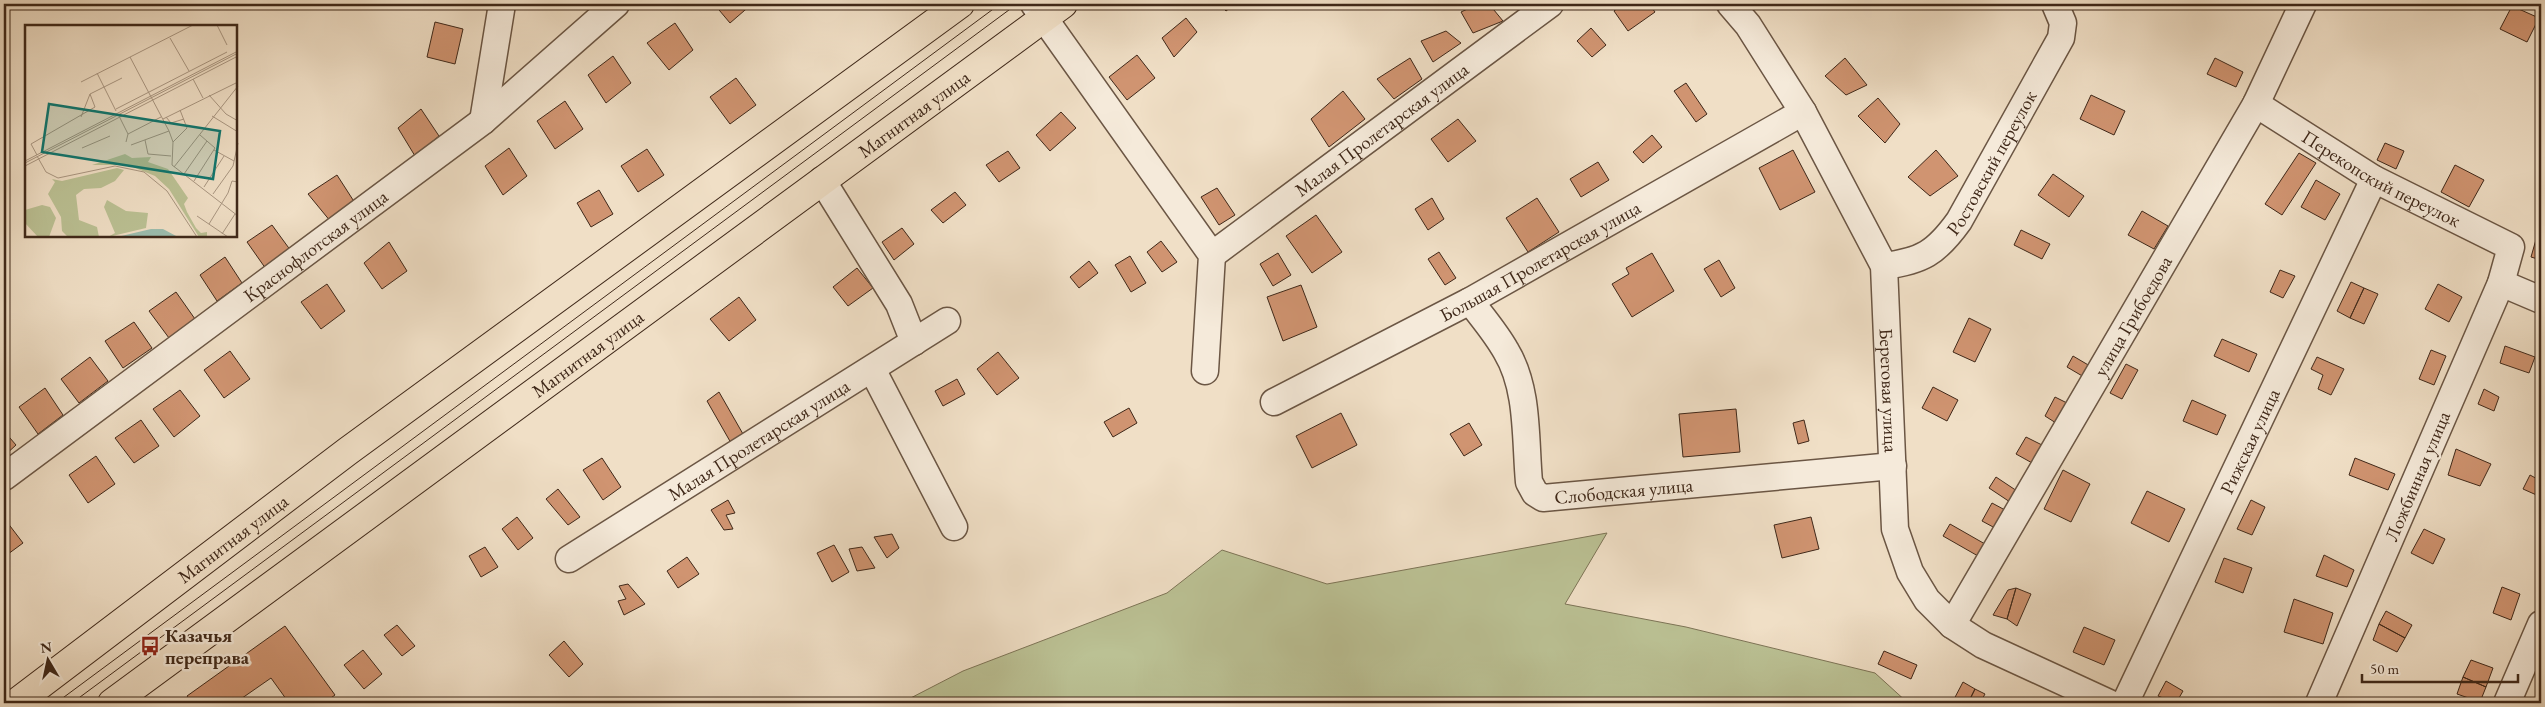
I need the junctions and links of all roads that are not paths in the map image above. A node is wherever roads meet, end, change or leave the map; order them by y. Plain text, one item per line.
1 (502, 4) edge
2 (616, 4) edge
3 (960, 4) edge
4 (1550, 4) edge
5 (1730, 4) edge
6 (2303, 4) edge
7 (1047, 9) edge
8 (2059, 14) edge
9 (2256, 104) junction
10 (1803, 112) junction
11 (483, 121) junction
12 (2374, 179) junction
13 (822, 180) junction
14 (2511, 247) joint
15 (1212, 255) junction
16 (1884, 266) junction
17 (2501, 283) junction
18 (2541, 300) edge
19 (1470, 301) junction
20 (947, 321) dead end
21 (914, 342) junction
22 (872, 369) junction
23 (1204, 370) dead end
24 (1274, 402) dead end
25 (1893, 466) junction
26 (4, 477) edge
27 (954, 527) dead end
28 (569, 559) dead end
29 (2541, 624) edge
30 (1952, 625) junction
31 (16, 703) edge
32 (112, 703) edge
33 (2109, 703) edge
34 (2125, 703) edge
35 (2319, 703) edge
36 (2507, 703) edge

1 - 11 street
2 - 11 street, Краснофлотская улица
3 - 31 main road, Магнитная улица
4 - 15 street, Малая Пролетарская улица
5 - 10 street, Береговая улица
6 - 9 street, улица Грибоедова
7 - 13 main road, Магнитная улица
7 - 15 street
8 - 16 street, Ростовский переулок
9 - 12 street, Перекопский переулок
9 - 30 street, улица Грибоедова
10 - 16 street, Береговая улица
10 - 19 street, Большая Пролетарская улица
11 - 26 street, Краснофлотская улица
12 - 14 street, Перекопский переулок
12 - 34 street, Рижская улица
13 - 21 street
13 - 32 main road, Магнитная улица
14 - 17 street, Ложбинная улица
15 - 23 street
16 - 25 street, Береговая улица
17 - 18 street
17 - 35 street, Ложбинная улица
19 - 24 street, Большая Пролетарская улица
19 - 25 street, Слободская улица
20 - 21 street, Малая Пролетарская улица
21 - 22 street, Малая Пролетарская улица
22 - 27 street
22 - 28 street, Малая Пролетарская улица
25 - 30 street, Береговая улица
29 - 36 street
30 - 33 street, Береговая улица

